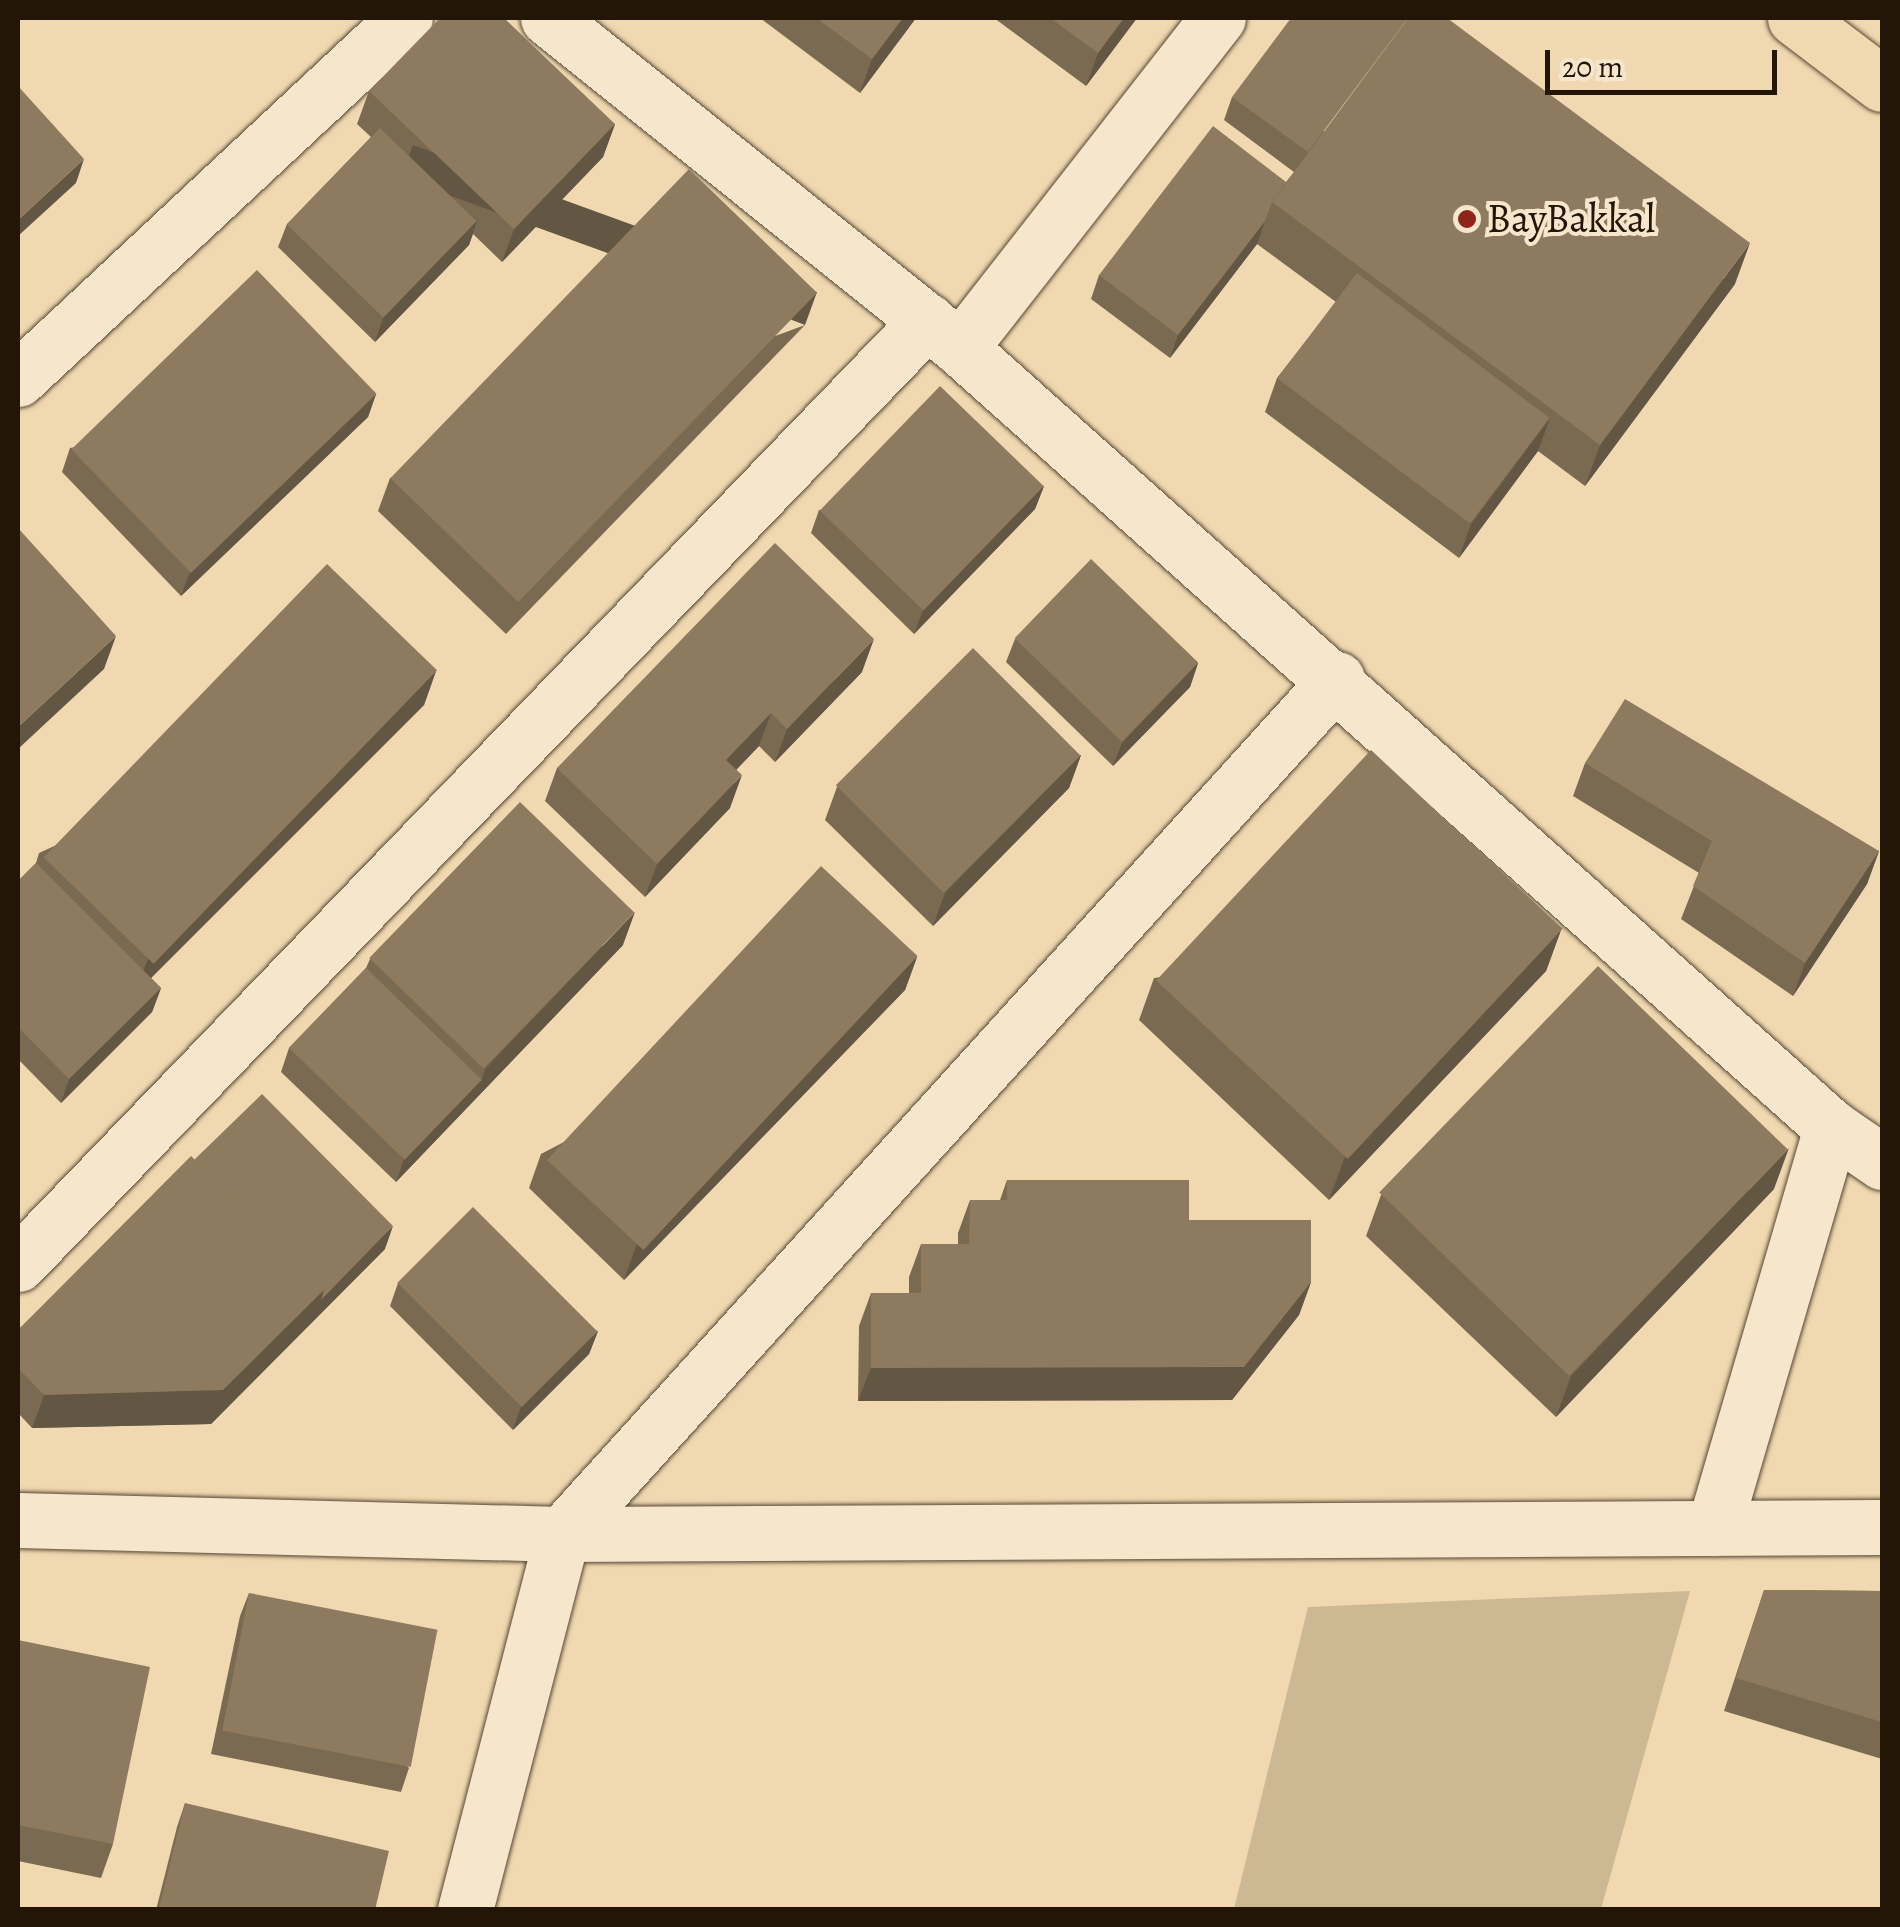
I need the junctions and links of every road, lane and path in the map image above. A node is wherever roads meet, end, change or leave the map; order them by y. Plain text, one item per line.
1 (404, 18) edge
2 (548, 18) edge
3 (1218, 18) edge
4 (1795, 18) edge
5 (1882, 84) edge
6 (944, 335) junction
7 (18, 379) edge
8 (1337, 680) junction
9 (1831, 1127) junction
10 (1882, 1162) edge
11 (18, 1264) edge
12 (18, 1520) edge
13 (1882, 1527) edge
14 (1714, 1528) junction
15 (562, 1534) junction
16 (465, 1910) edge

1 - 7 street
2 - 6 street
3 - 6 street
4 - 5 highway
6 - 8 street
6 - 11 street
8 - 9 street
8 - 15 street
9 - 10 street
9 - 14 street
12 - 15 street
13 - 14 street
14 - 15 street
15 - 16 street

